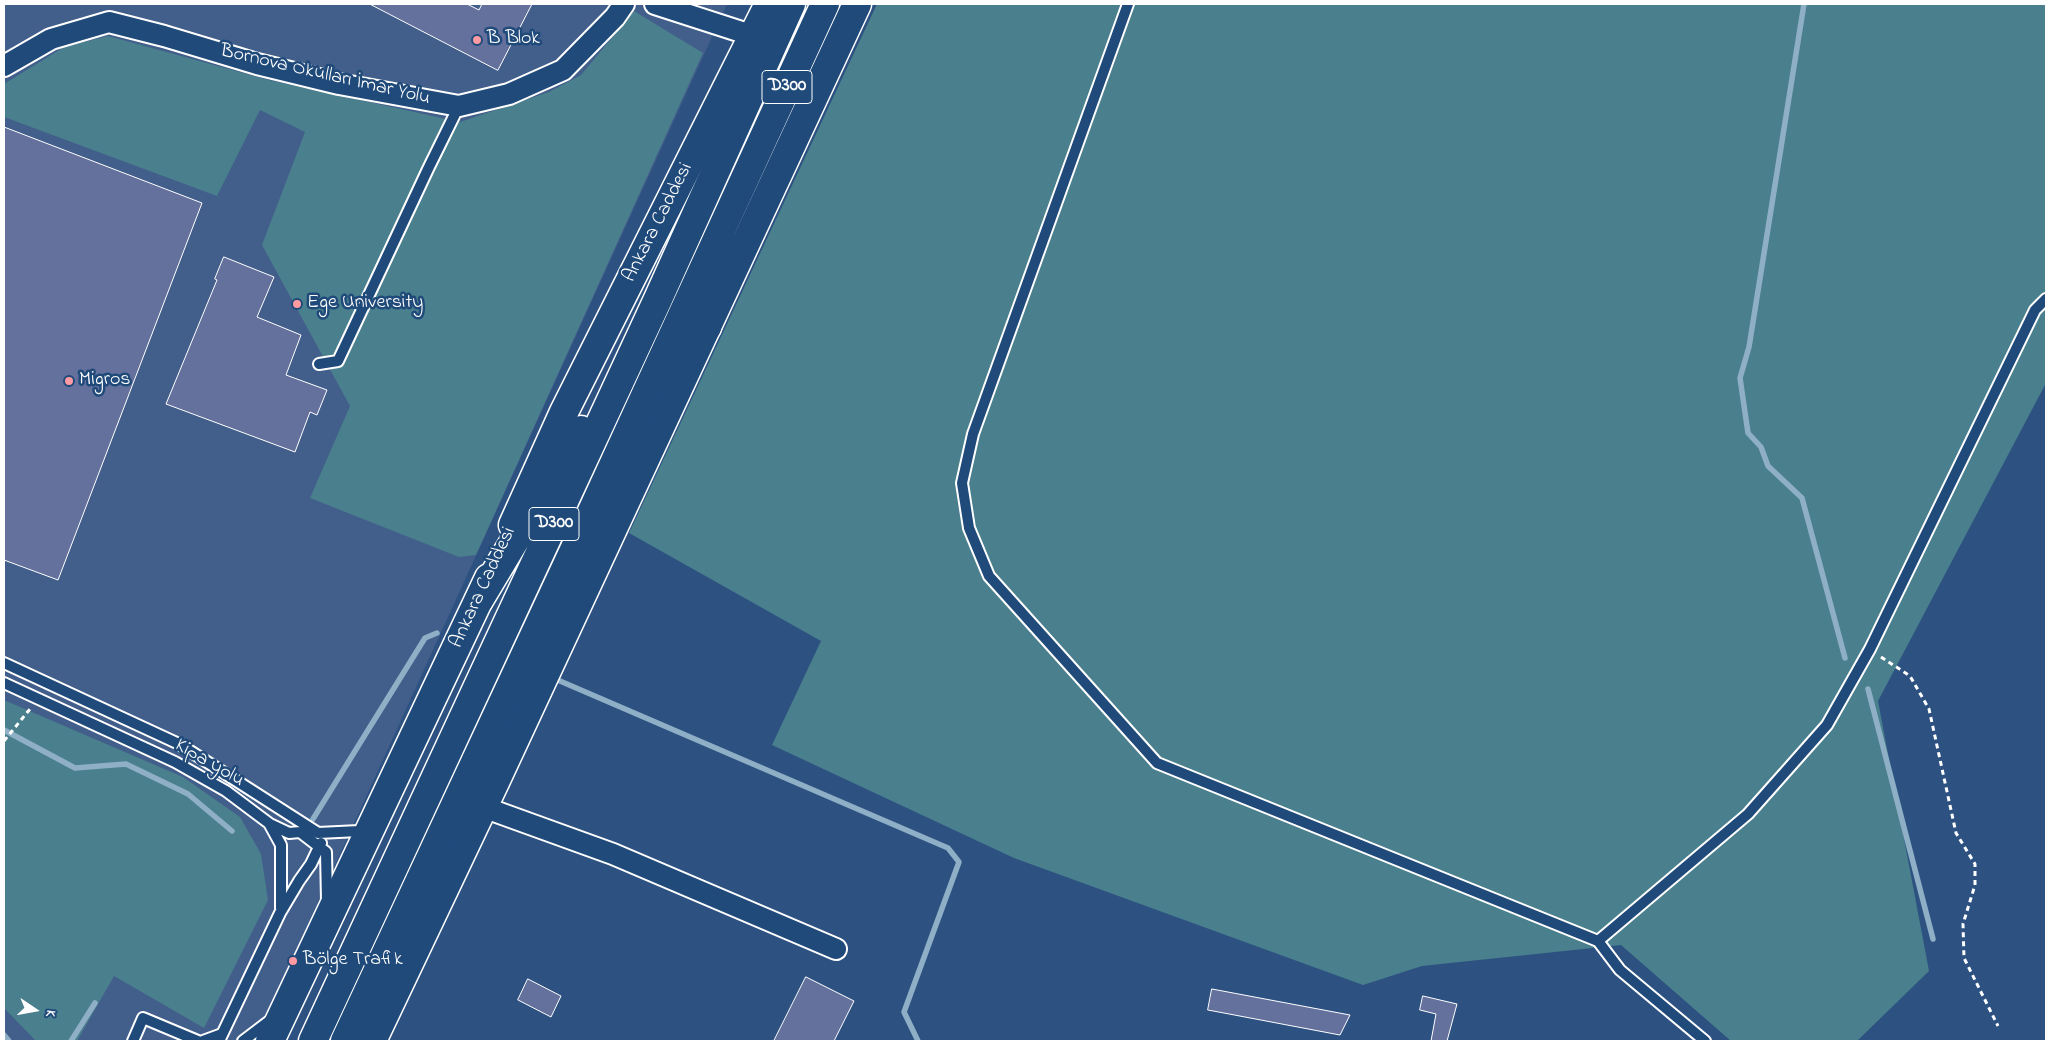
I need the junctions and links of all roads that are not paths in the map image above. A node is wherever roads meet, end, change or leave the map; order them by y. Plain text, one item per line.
1 (624, 4) edge
2 (655, 4) edge
3 (769, 4) edge
4 (791, 4) edge
5 (825, 4) edge
6 (857, 4) edge
7 (1128, 4) edge
8 (754, 36) junction
9 (4, 66) edge
10 (459, 106) junction
11 (748, 171) junction
12 (658, 299) junction
13 (2046, 299) edge
14 (707, 327) junction
15 (319, 364) dead end
16 (479, 600) junction
17 (4, 663) edge
18 (4, 683) edge
19 (483, 807) junction
20 (270, 824) junction
21 (372, 827) junction
22 (318, 833) junction
23 (320, 847) junction
24 (280, 914) junction
25 (327, 922) junction
26 (1598, 941) junction
27 (836, 949) dead end
28 (286, 1008) junction
29 (221, 1038) edge
30 (133, 1041) edge
31 (198, 1041) edge
32 (202, 1041) edge
33 (243, 1041) edge
34 (270, 1041) edge
35 (313, 1041) edge
36 (345, 1041) edge
37 (372, 1041) edge
38 (1705, 1041) edge

1 - 10 street, Bornova Okulları İmar Yolu
2 - 8 street
3 - 8 main road, Ankara Caddesi
4 - 12 main road, Ankara Caddesi / D300
5 - 11 main road, D300
6 - 14 main road
7 - 26 lane
8 - 16 main road, Ankara Caddesi
9 - 10 street, Bornova Okulları İmar Yolu
10 - 15 lane
11 - 14 main road
11 - 36 main road, D300
12 - 16 main road
12 - 35 main road, Ankara Caddesi / D300
13 - 26 lane
14 - 19 main road
16 - 21 main road, Ankara Caddesi
17 - 22 lane, Kipa yolu
18 - 20 lane, Kipa yolu
19 - 27 street
19 - 37 main road
20 - 23 lane, Kipa yolu
20 - 24 lane
21 - 22 lane
21 - 25 main road, Ankara Caddesi
22 - 23 lane
23 - 24 lane
23 - 25 lane
24 - 29 lane
25 - 28 main road, Ankara Caddesi
26 - 38 lane
28 - 33 lane
28 - 34 main road, Ankara Caddesi
29 - 32 lane
30 - 31 lane

